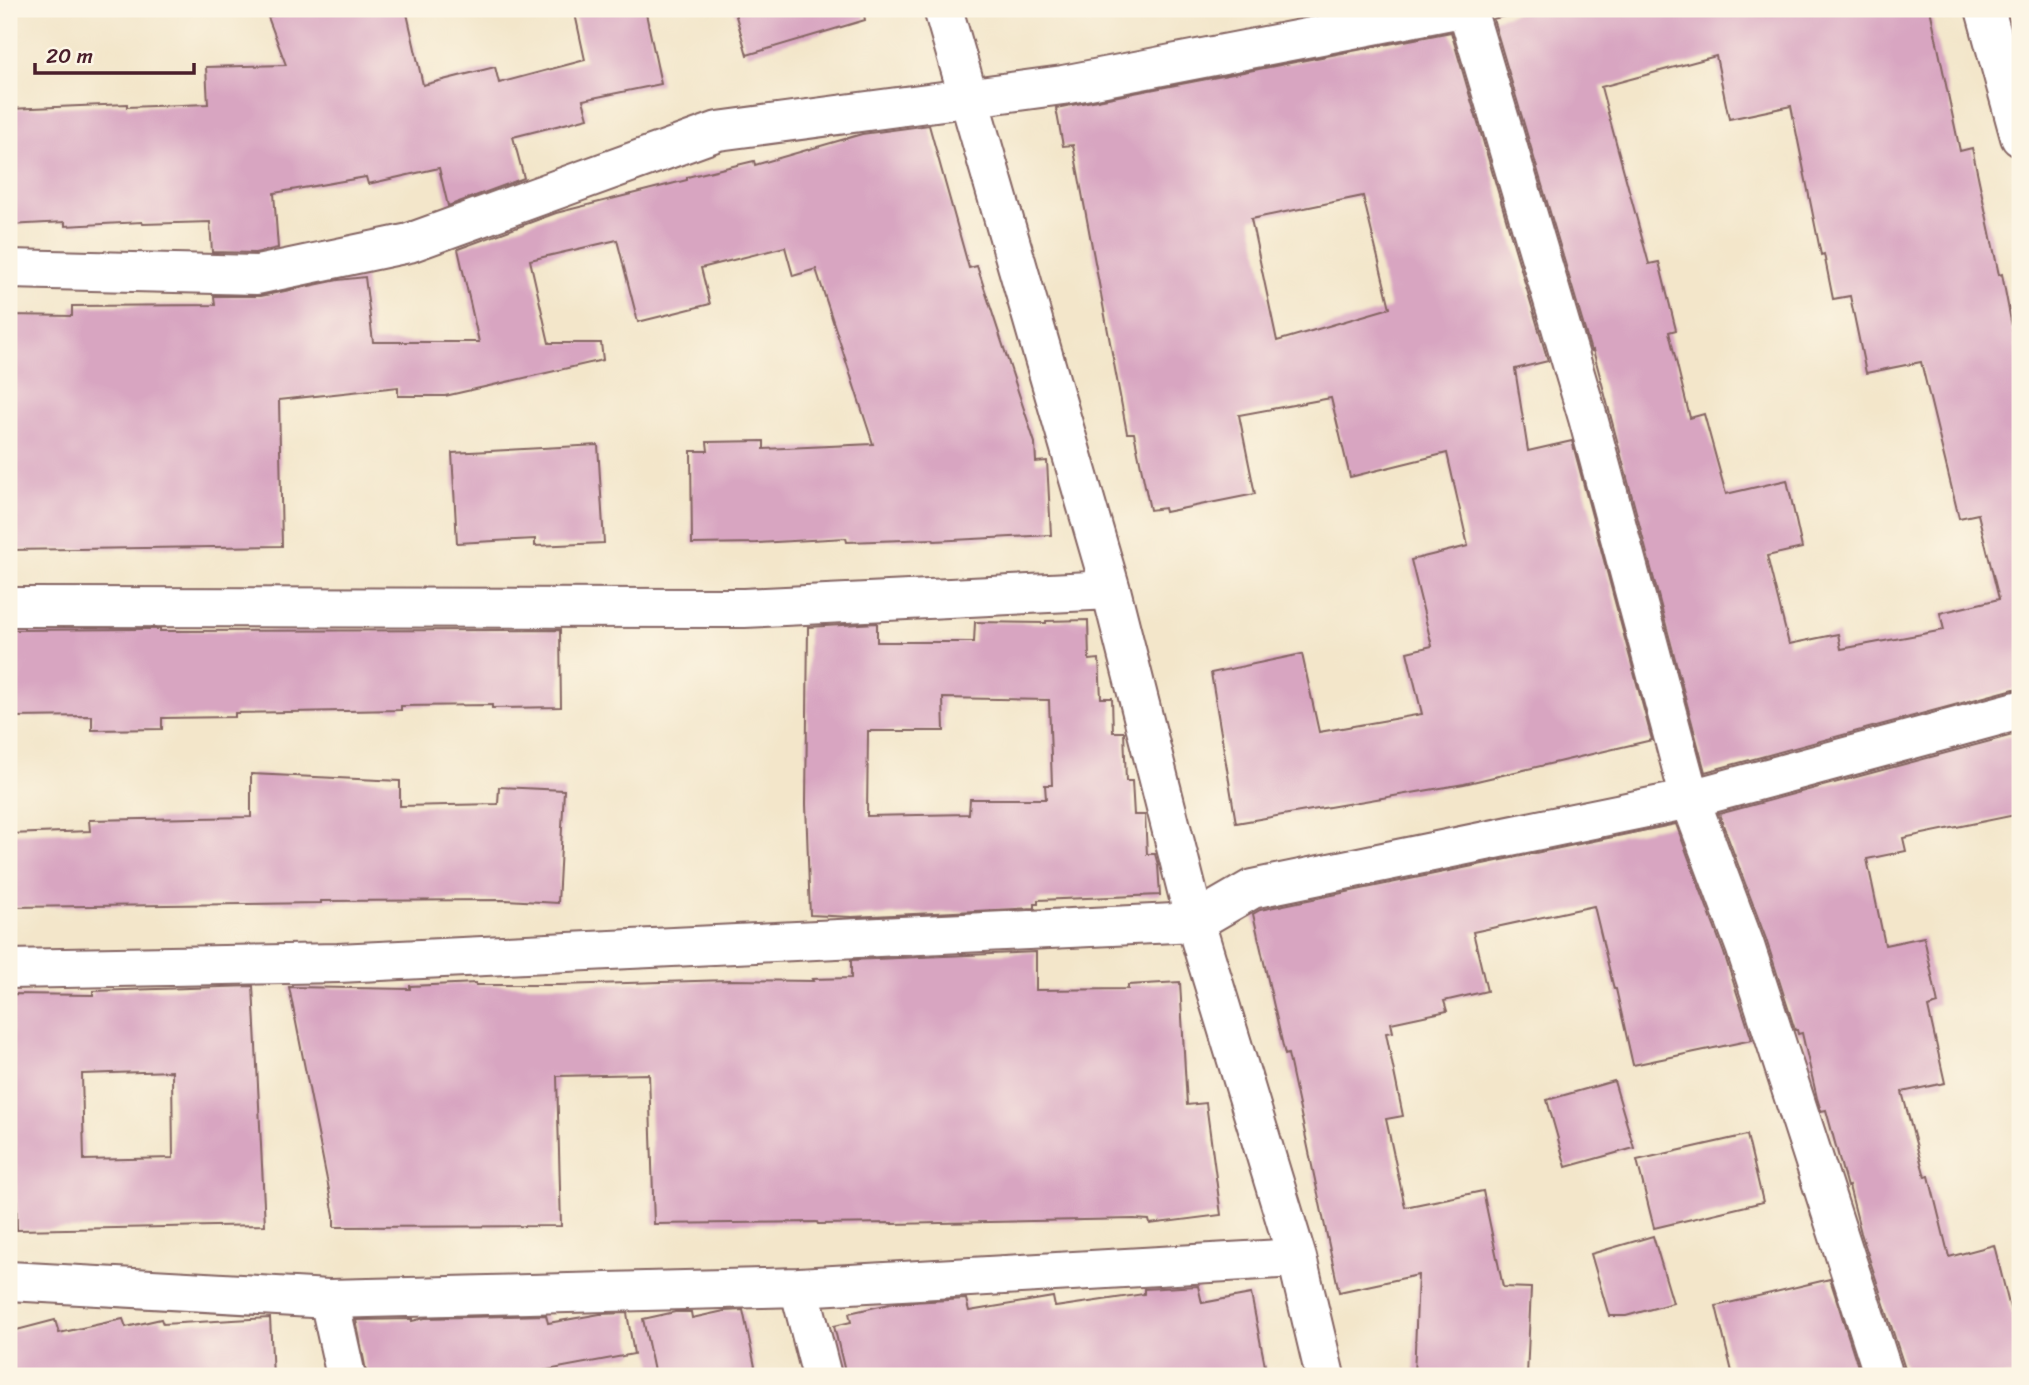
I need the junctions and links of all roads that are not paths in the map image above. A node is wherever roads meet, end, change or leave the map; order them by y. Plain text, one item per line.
1 (943, 9) edge
2 (1456, 9) edge
3 (1467, 9) edge
4 (1985, 9) edge
5 (970, 97) junction
6 (2020, 137) edge
7 (9, 269) edge
8 (1111, 590) junction
9 (9, 607) edge
10 (2020, 710) edge
11 (1690, 800) junction
12 (1195, 922) junction
13 (9, 969) edge
14 (1297, 1258) junction
15 (9, 1281) edge
16 (799, 1287) junction
17 (329, 1299) junction
18 (346, 1376) edge
19 (822, 1376) edge
20 (1325, 1376) edge
21 (1884, 1376) edge

1 - 5 street
2 - 5 street
3 - 11 street
4 - 6 street
5 - 7 street
5 - 8 street
8 - 9 street
8 - 12 street
10 - 11 street
11 - 12 street
11 - 21 street
12 - 13 street
12 - 14 street
14 - 16 street
14 - 20 street
15 - 17 street
16 - 17 street
16 - 19 street
17 - 18 street

